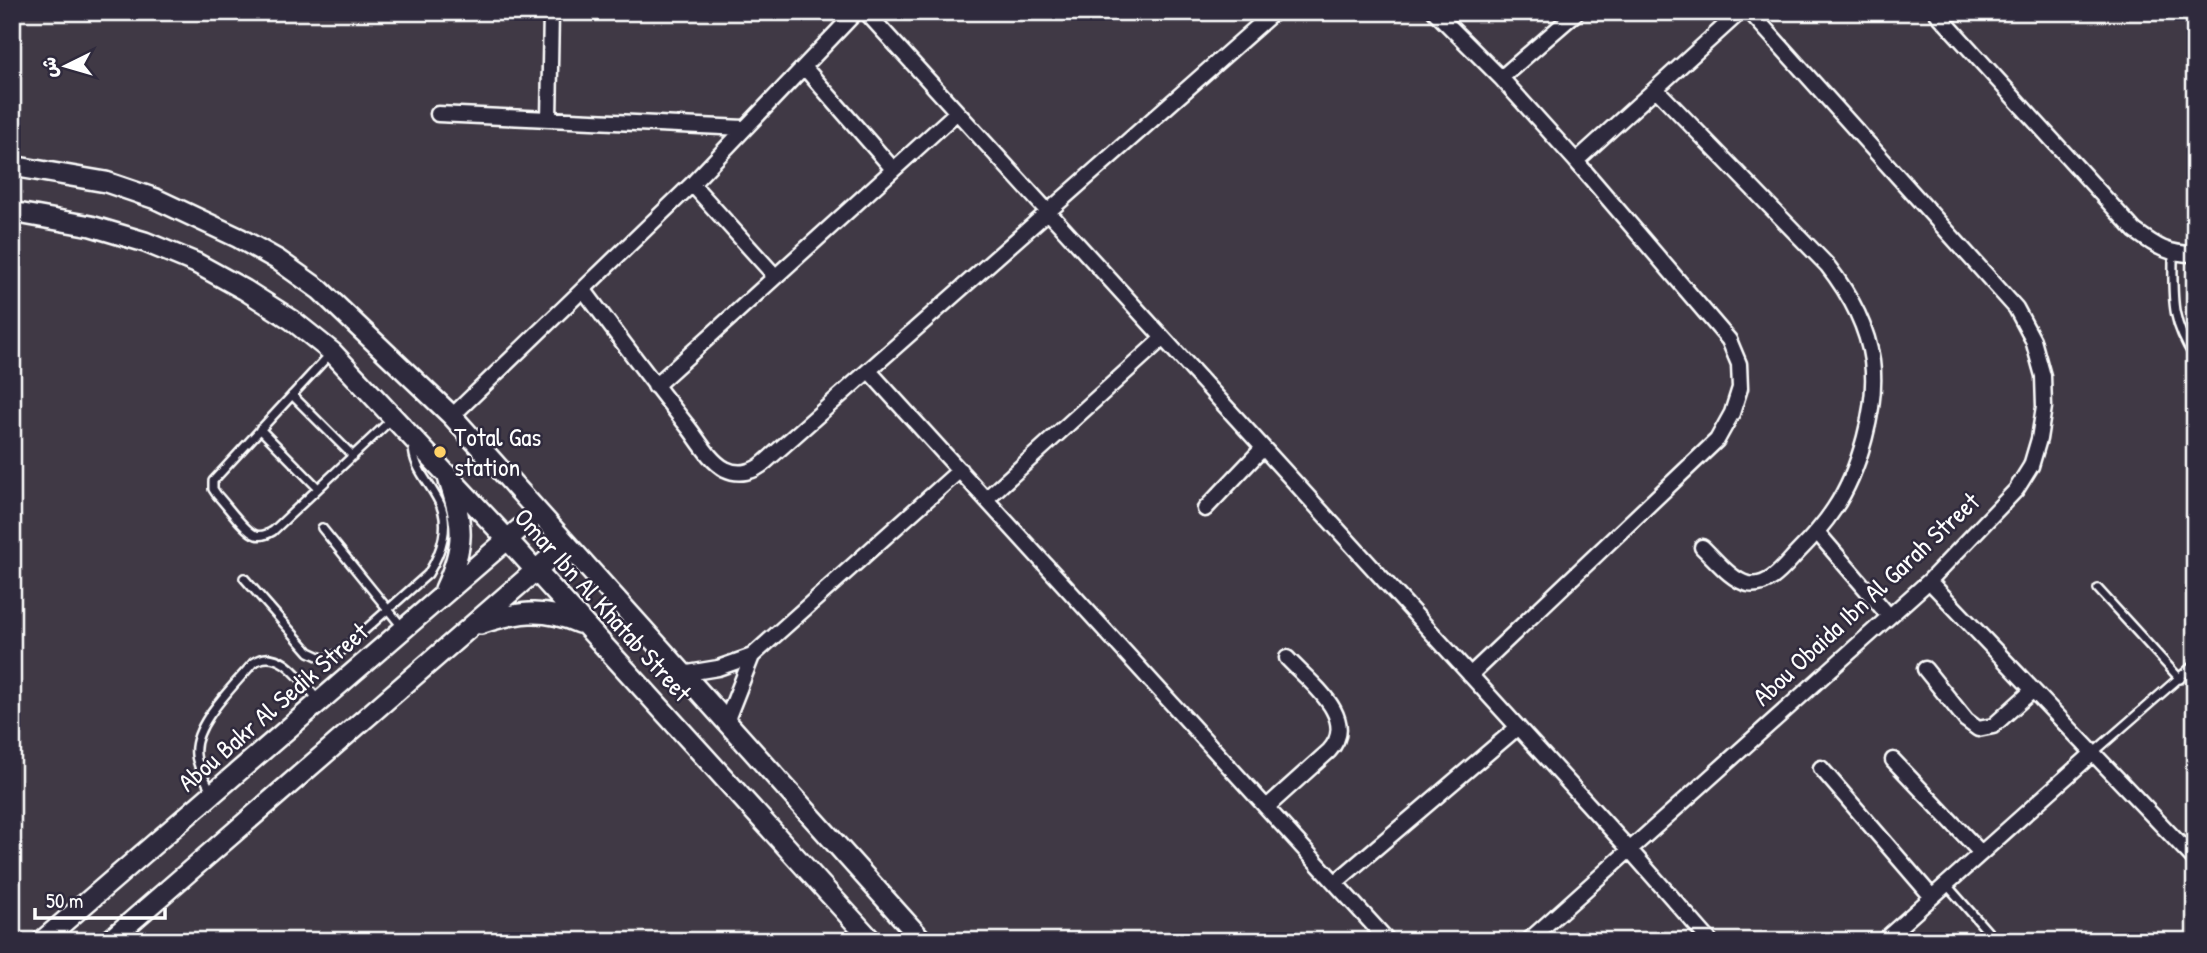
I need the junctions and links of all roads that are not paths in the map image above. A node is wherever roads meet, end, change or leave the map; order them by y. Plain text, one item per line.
1 (551, 12) edge
2 (856, 12) edge
3 (866, 12) edge
4 (1274, 12) edge
5 (1435, 12) edge
6 (1577, 12) edge
7 (1740, 12) edge
8 (1751, 12) edge
9 (1936, 12) edge
10 (804, 67) junction
11 (1501, 78) junction
12 (1656, 89) junction
13 (957, 112) junction
14 (438, 114) dead end
15 (549, 119) junction
16 (744, 128) junction
17 (1576, 161) junction
18 (12, 166) edge
19 (893, 169) junction
20 (692, 184) junction
21 (1048, 211) junction
22 (12, 212) edge
23 (2173, 254) junction
24 (2195, 254) edge
25 (775, 276) junction
26 (583, 289) junction
27 (1163, 338) junction
28 (332, 352) junction
29 (2195, 358) edge
30 (869, 371) junction
31 (655, 386) junction
32 (292, 395) junction
33 (452, 416) junction
34 (394, 417) junction
35 (260, 429) junction
36 (412, 437) junction
37 (1264, 448) junction
38 (353, 456) junction
39 (960, 470) junction
40 (446, 473) junction
41 (318, 488) junction
42 (986, 499) junction
43 (1205, 509) dead end
44 (538, 513) junction
45 (322, 528) dead end
46 (1817, 533) junction
47 (508, 540) junction
48 (566, 544) junction
49 (1702, 547) dead end
50 (535, 571) junction
51 (244, 578) dead end
52 (1929, 581) junction
53 (2098, 589) dead end
54 (442, 596) junction
55 (388, 608) junction
56 (1889, 616) junction
57 (587, 626) junction
58 (472, 627) junction
59 (404, 629) junction
60 (752, 656) junction
61 (1287, 658) dead end
62 (2195, 664) edge
63 (1925, 669) dead end
64 (682, 674) junction
65 (1470, 675) junction
66 (2180, 678) junction
67 (2033, 690) junction
68 (320, 701) junction
69 (726, 722) junction
70 (1518, 727) junction
71 (2092, 753) junction
72 (1893, 760) dead end
73 (1821, 768) dead end
74 (212, 794) junction
75 (1268, 806) junction
76 (1629, 849) junction
77 (1981, 853) junction
78 (2195, 860) edge
79 (1336, 882) junction
80 (1946, 884) junction
81 (1932, 897) junction
82 (1899, 927) junction
83 (42, 941) edge
84 (109, 941) edge
85 (872, 941) edge
86 (923, 941) edge
87 (1388, 941) edge
88 (1528, 941) edge
89 (1710, 941) edge
90 (1883, 941) edge
91 (1908, 941) edge
92 (1996, 941) edge

1 - 15 street
2 - 10 street
3 - 13 street
4 - 21 street
5 - 11 street
6 - 11 street
7 - 12 street
8 - 52 street, Abou Obaida Ibn Al Garah Street
9 - 23 street
10 - 16 street
10 - 19 street
11 - 17 street
12 - 17 street
12 - 46 street
13 - 19 street
13 - 21 street
14 - 15 street
15 - 16 street
16 - 20 street
17 - 65 street
18 - 33 street, Omar Ibn Al Khatab Street
19 - 25 street
20 - 25 street
20 - 26 street
21 - 27 street
21 - 30 street
22 - 28 street, Omar Ibn Al Khatab Street
23 - 24 street
23 - 29 lane
25 - 31 street
26 - 31 street
26 - 33 street
27 - 37 street
27 - 42 street
28 - 32 lane
28 - 34 street, Omar Ibn Al Khatab Street
30 - 31 street
30 - 39 street
32 - 35 lane
32 - 38 lane
33 - 44 street, Omar Ibn Al Khatab Street
34 - 36 street, Omar Ibn Al Khatab Street
34 - 38 lane
35 - 41 lane
35 - 41 lane
36 - 40 street, Omar Ibn Al Khatab Street
36 - 55 lane
37 - 43 street
37 - 65 street
38 - 41 lane
39 - 42 street
39 - 60 street
40 - 47 street, Omar Ibn Al Khatab Street
40 - 54 street
42 - 75 street
44 - 47 street, Abou Bakr Al Sedik Street
44 - 48 street, Omar Ibn Al Khatab Street
45 - 55 lane
46 - 49 street
46 - 56 street
47 - 50 street, Omar Ibn Al Khatab Street
47 - 54 street, Abou Bakr Al Sedik Street
48 - 50 street
48 - 64 street, Omar Ibn Al Khatab Street
50 - 57 street, Omar Ibn Al Khatab Street
50 - 58 street
51 - 55 lane
52 - 56 street, Abou Obaida Ibn Al Garah Street
52 - 67 street
53 - 66 lane
54 - 59 street, Abou Bakr Al Sedik Street
55 - 59 lane
56 - 76 street, Abou Obaida Ibn Al Garah Street
57 - 58 street
57 - 85 street, Omar Ibn Al Khatab Street
58 - 84 street
59 - 68 street, Abou Bakr Al Sedik Street
60 - 64 street
60 - 69 street
61 - 75 street
62 - 66 lane
63 - 67 street
64 - 69 street, Omar Ibn Al Khatab Street
65 - 70 street
66 - 71 lane
67 - 71 street
68 - 74 street, Abou Bakr Al Sedik Street
68 - 74 lane
69 - 86 street, Omar Ibn Al Khatab Street
70 - 76 street
70 - 79 street
71 - 77 street
71 - 78 street
72 - 77 street
73 - 81 street
74 - 83 street, Abou Bakr Al Sedik Street
75 - 79 street
76 - 88 street, Abou Obaida Ibn Al Garah Street
76 - 89 street
77 - 80 street
79 - 87 street
80 - 81 street
80 - 92 lane
81 - 82 street
82 - 90 street
82 - 91 lane

